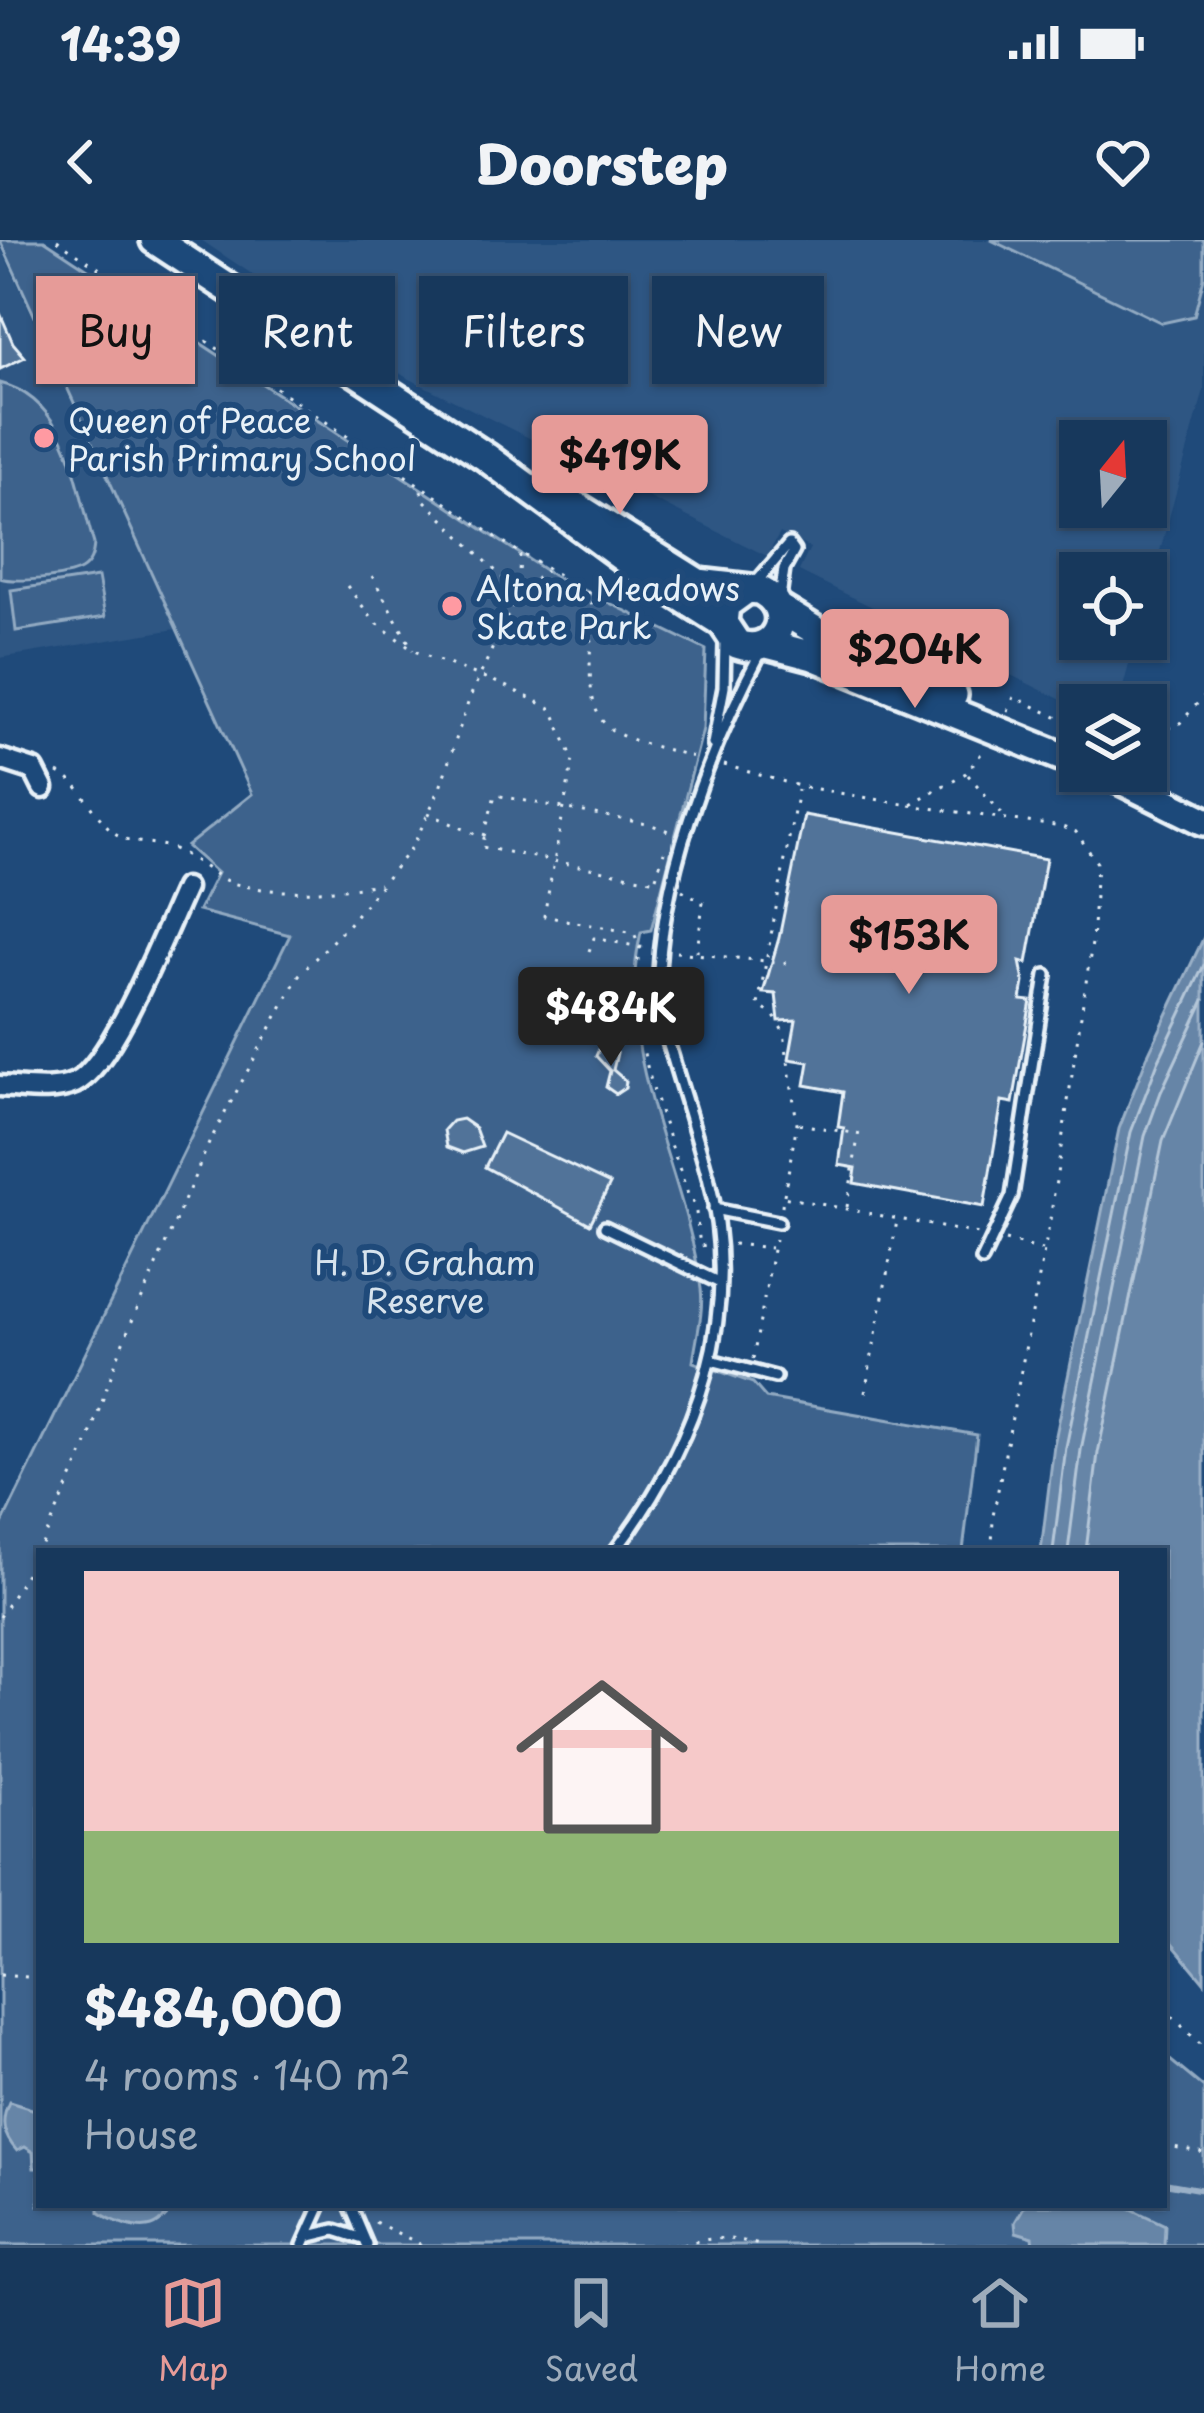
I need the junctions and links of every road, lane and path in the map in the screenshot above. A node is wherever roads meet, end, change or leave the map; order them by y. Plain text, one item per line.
1 (57, 240) edge
2 (155, 240) edge
3 (486, 458) junction
4 (420, 485) junction
5 (520, 553) junction
6 (548, 570) junction
7 (371, 576) dead end
8 (347, 586) dead end
9 (749, 589) junction
10 (587, 591) dead end
11 (518, 593) junction
12 (779, 608) junction
13 (724, 627) junction
14 (766, 645) junction
15 (414, 651) junction
16 (481, 675) junction
17 (1204, 696) edge
18 (1014, 698) dead end
19 (1059, 718) edge
20 (1167, 729) edge
21 (1059, 752) edge
22 (1059, 754) edge
23 (0, 759) edge
24 (710, 761) junction
25 (46, 767) dead end
26 (966, 773) dead end
27 (799, 786) dead end
28 (43, 788) dead end
29 (1145, 792) edge
30 (909, 805) dead end
31 (564, 808) junction
32 (426, 812) junction
33 (1006, 818) junction
34 (1204, 821) edge
35 (484, 838) junction
36 (554, 861) junction
37 (381, 884) junction
38 (672, 886) junction
39 (185, 888) dead end
40 (640, 947) junction
41 (659, 950) junction
42 (589, 951) dead end
43 (697, 954) junction
44 (765, 962) junction
45 (786, 963) dead end
46 (1046, 975) dead end
47 (0, 1086) edge
48 (797, 1124) junction
49 (783, 1197) junction
50 (714, 1209) junction
51 (847, 1209) junction
52 (898, 1219) junction
53 (778, 1222) junction
54 (605, 1227) dead end
55 (995, 1237) junction
56 (717, 1244) junction
57 (773, 1249) junction
58 (1044, 1251) junction
59 (982, 1260) dead end
60 (718, 1282) junction
61 (711, 1360) junction
62 (751, 1373) junction
63 (775, 1377) dead end
64 (865, 1393) dead end
65 (39, 1548) edge
66 (617, 1548) edge
67 (992, 1548) edge
68 (36, 1552) edge
69 (0, 1617) edge
70 (0, 1975) edge
71 (36, 1978) edge
72 (1167, 2011) edge
73 (1204, 2048) edge
74 (1167, 2146) edge
75 (1204, 2153) edge
76 (320, 2208) edge
77 (351, 2208) edge
78 (356, 2218) junction
79 (307, 2240) edge
80 (365, 2242) edge
81 (422, 2245) edge
82 (683, 2245) edge
83 (759, 2245) edge

1 - 4 path
2 - 3 main road
3 - 9 main road
3 - 13 main road
4 - 5 path
4 - 11 path
5 - 6 path
5 - 11 path
6 - 10 path
6 - 11 path
7 - 15 path
8 - 15 path
9 - 12 main road
9 - 12 lane
9 - 13 main road
11 - 16 path
12 - 14 main road
12 - 21 main road
13 - 14 main road
13 - 24 lane
14 - 22 main road
14 - 24 lane
15 - 16 path
16 - 31 path
16 - 32 path
17 - 20 path
18 - 19 path
23 - 28 street
24 - 38 lane
25 - 37 path
26 - 33 path
27 - 44 path
29 - 34 main road
30 - 33 path
31 - 35 path
31 - 36 path
31 - 36 path
32 - 35 path
32 - 37 path
33 - 58 path
35 - 36 path
36 - 40 path
37 - 65 path
38 - 41 lane
38 - 43 path
39 - 47 street
40 - 41 path
40 - 42 path
40 - 56 path
41 - 43 path
41 - 50 lane
43 - 44 path
44 - 45 path
44 - 48 path
46 - 55 lane
48 - 49 path
48 - 51 path
49 - 51 path
49 - 53 path
50 - 53 lane
50 - 56 lane
51 - 52 path
52 - 55 path
52 - 64 path
53 - 57 path
54 - 60 lane
55 - 58 path
55 - 59 lane
56 - 57 path
56 - 60 lane
57 - 62 path
58 - 67 path
60 - 61 lane
61 - 62 lane
61 - 66 lane
62 - 63 lane
68 - 69 path
70 - 71 path
72 - 73 path
74 - 75 path
76 - 79 lane
77 - 78 lane
78 - 80 lane
78 - 81 path
79 - 80 lane
82 - 83 path

